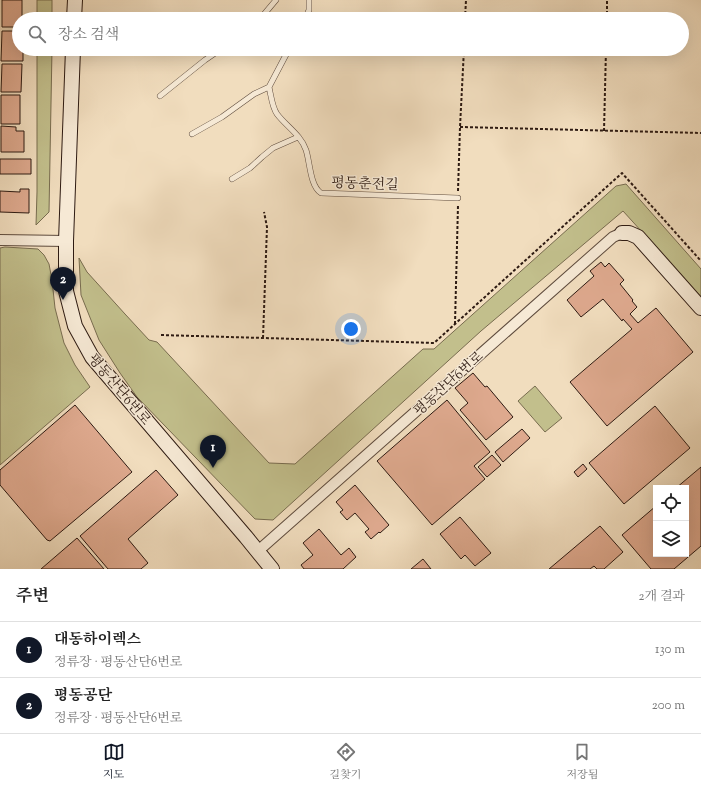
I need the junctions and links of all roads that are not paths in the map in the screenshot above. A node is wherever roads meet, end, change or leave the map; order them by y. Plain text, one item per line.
1 (75, 0) edge
2 (276, 0) edge
3 (310, 0) edge
4 (74, 12) edge
5 (266, 12) edge
6 (308, 12) edge
7 (73, 56) edge
8 (211, 56) edge
9 (285, 56) edge
10 (269, 87) junction
11 (160, 96) dead end
12 (192, 134) dead end
13 (298, 137) junction
14 (232, 179) dead end
15 (458, 198) road end
16 (622, 233) joint
17 (0, 240) edge
18 (66, 241) junction
19 (701, 308) edge
20 (258, 551) junction
21 (272, 569) edge

1 - 4 street
2 - 5 lane
3 - 6 lane
7 - 18 street, 평동산단6번로
8 - 11 lane
9 - 10 lane
10 - 12 lane
10 - 13 lane, 평동춘전길
13 - 14 lane
13 - 15 lane, 평동춘전길
16 - 19 street
16 - 20 street, 평동산단6번로
17 - 18 street
18 - 20 street, 평동산단6번로
20 - 21 street, 평동산단6번로

